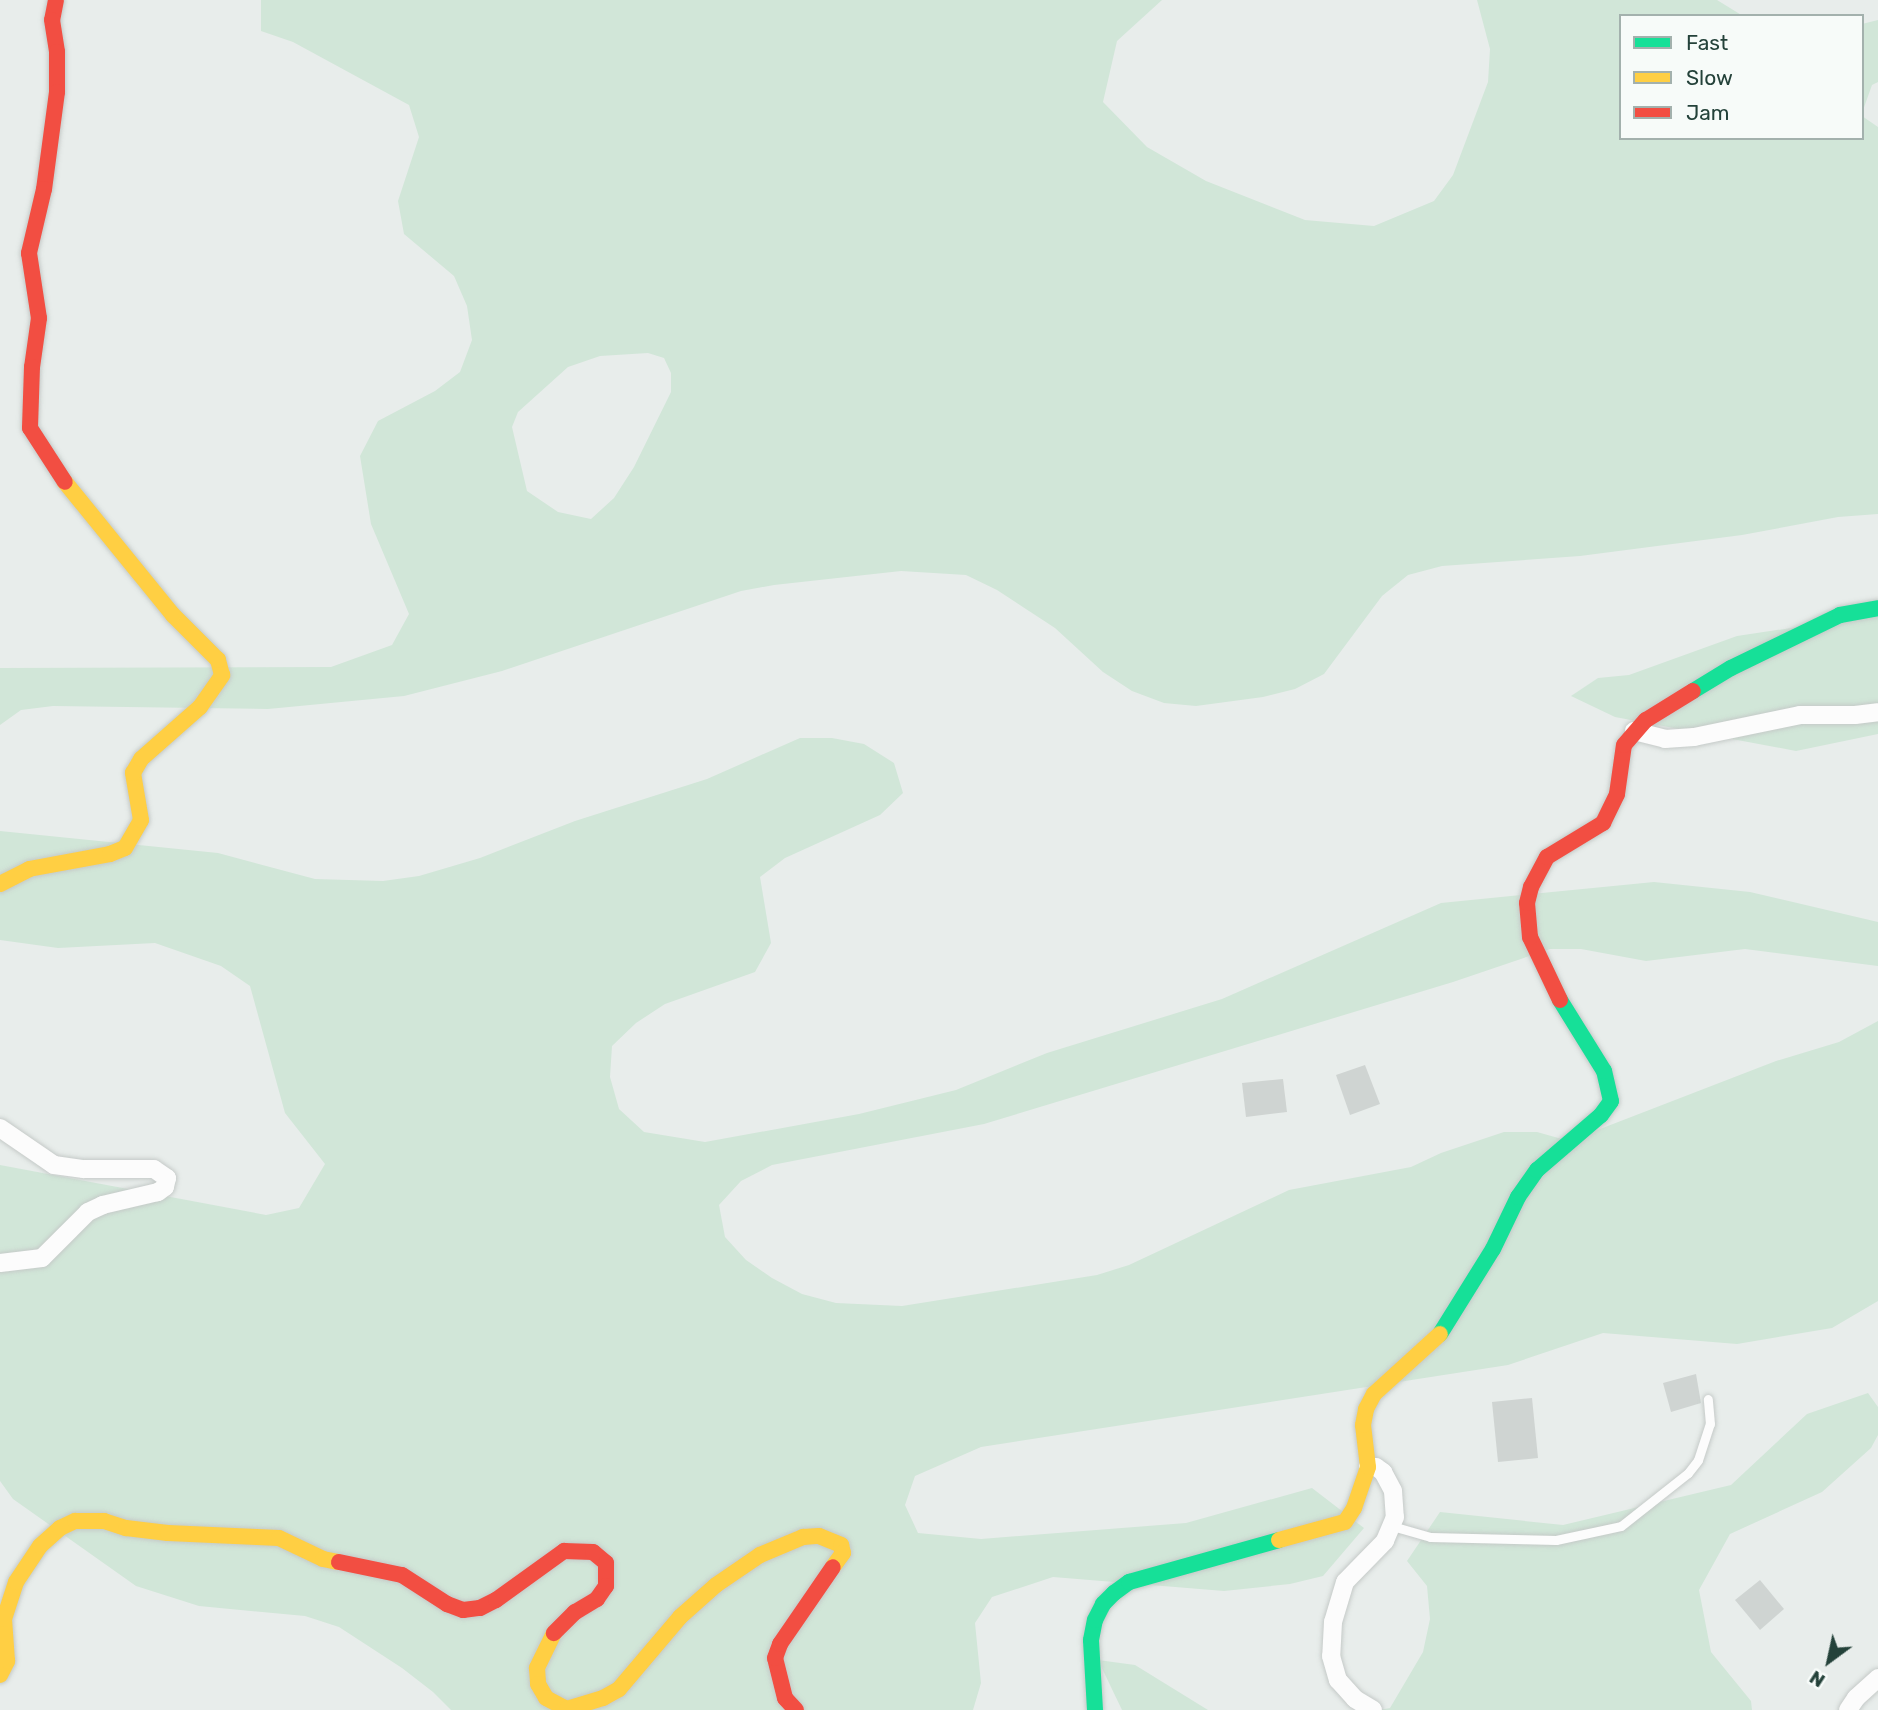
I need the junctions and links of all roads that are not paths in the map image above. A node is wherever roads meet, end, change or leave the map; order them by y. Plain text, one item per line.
1 (56, 0) edge
2 (1878, 608) edge
3 (1878, 712) edge
4 (1634, 731) junction
5 (0, 884) edge
6 (0, 1128) edge
7 (0, 1263) edge
8 (1708, 1399) dead end
9 (1368, 1467) junction
10 (1392, 1526) junction
11 (0, 1675) edge
12 (1878, 1678) edge
13 (796, 1710) edge
14 (1095, 1710) edge
15 (1373, 1710) edge
16 (1848, 1710) edge

1 - 5 street
2 - 4 street
3 - 4 street
4 - 9 street
6 - 7 street
8 - 10 lane
9 - 10 street
9 - 14 street
10 - 15 street
11 - 13 street
12 - 16 street

